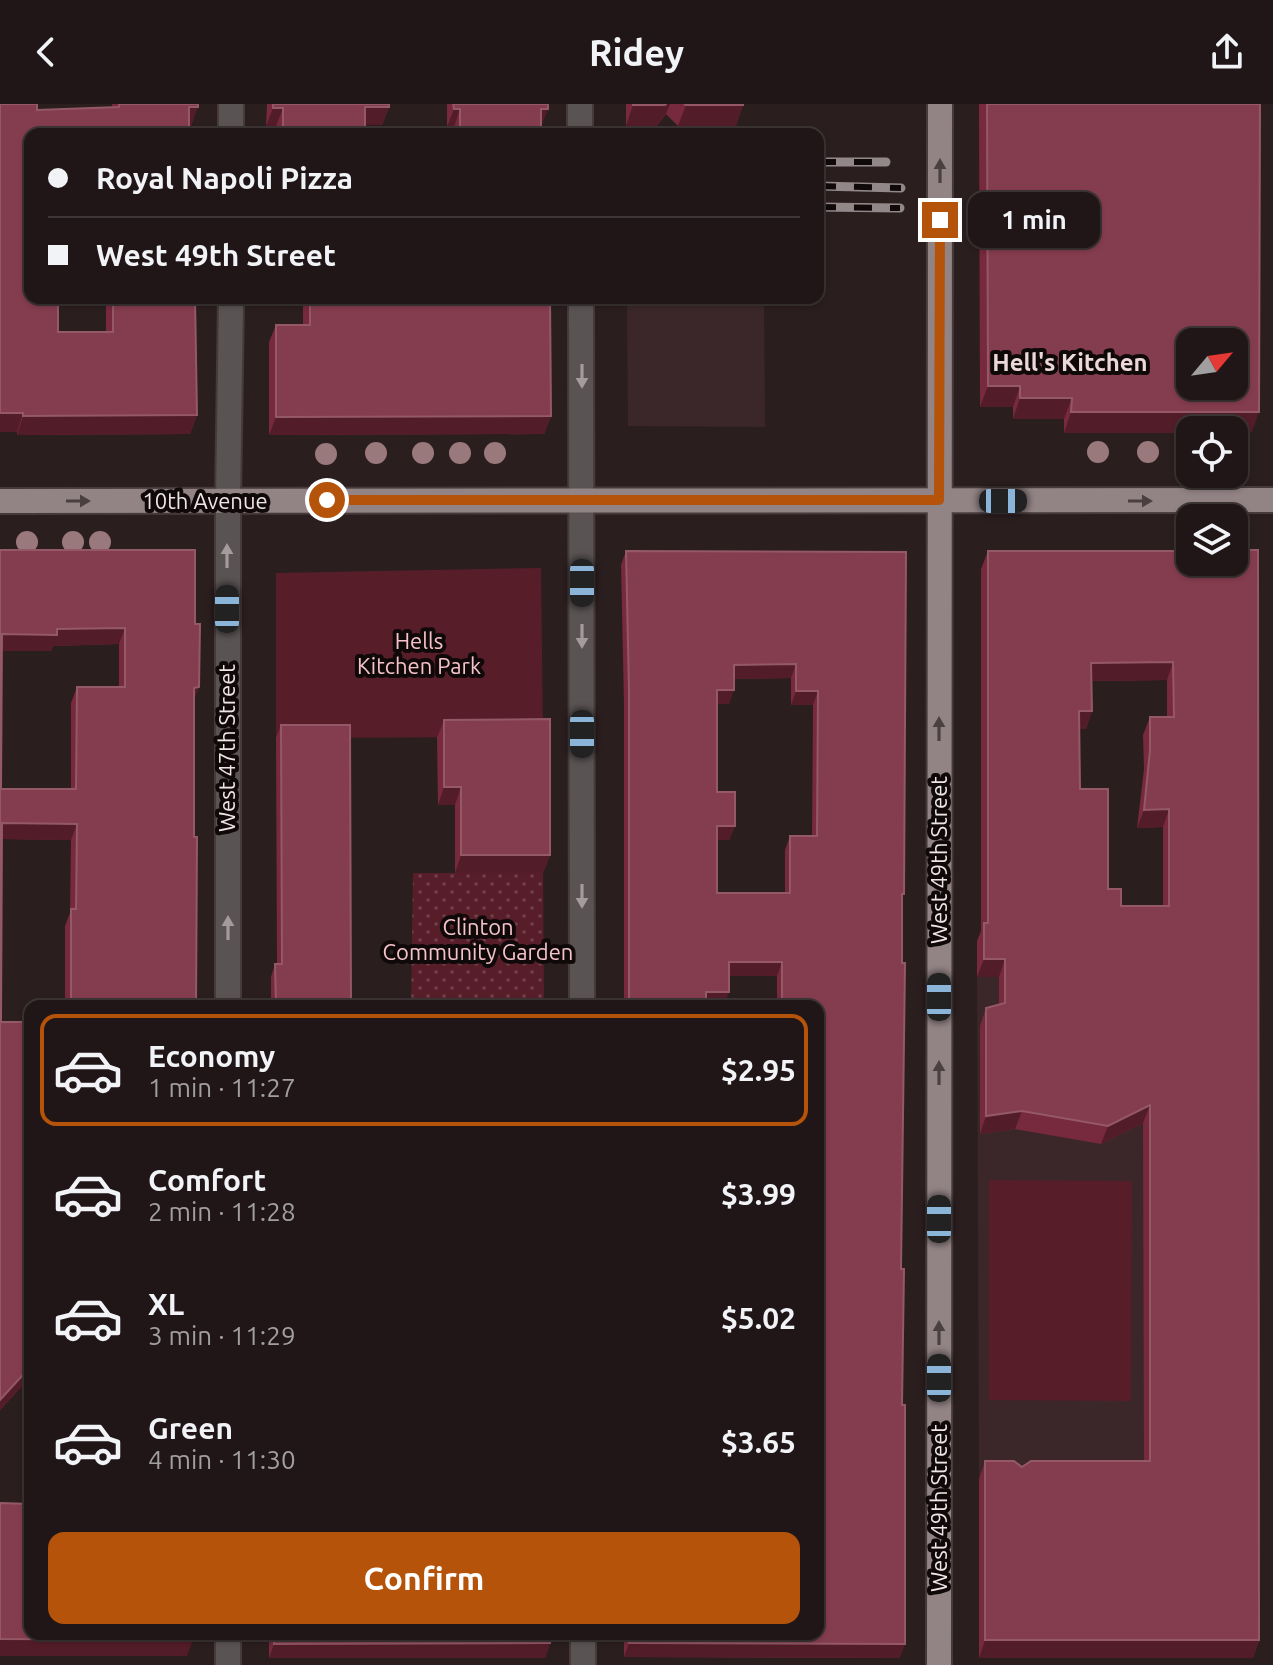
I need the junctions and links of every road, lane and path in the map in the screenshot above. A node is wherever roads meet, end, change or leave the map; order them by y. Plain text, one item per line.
1 (231, 104) edge
2 (580, 104) edge
3 (940, 104) edge
4 (231, 128) edge
5 (580, 128) edge
6 (231, 304) edge
7 (581, 304) edge
8 (939, 500) junction
9 (1273, 500) edge
10 (0, 501) edge
11 (228, 501) junction
12 (582, 501) junction
13 (228, 1000) edge
14 (582, 1000) edge
15 (228, 1640) edge
16 (583, 1640) edge
17 (228, 1665) edge
18 (583, 1665) edge
19 (939, 1665) edge

1 - 4 street
2 - 5 street
8 -> 3 main road, West 49th Street
6 - 11 street, West 47th Street
7 -> 12 street
8 -> 9 main road, 10th Avenue
8 - 12 main road, 10th Avenue
19 -> 8 main road, West 49th Street
10 -> 11 main road, 10th Avenue
11 - 12 main road, 10th Avenue
13 -> 11 street, West 47th Street
12 -> 14 street
15 - 17 street
16 - 18 street

